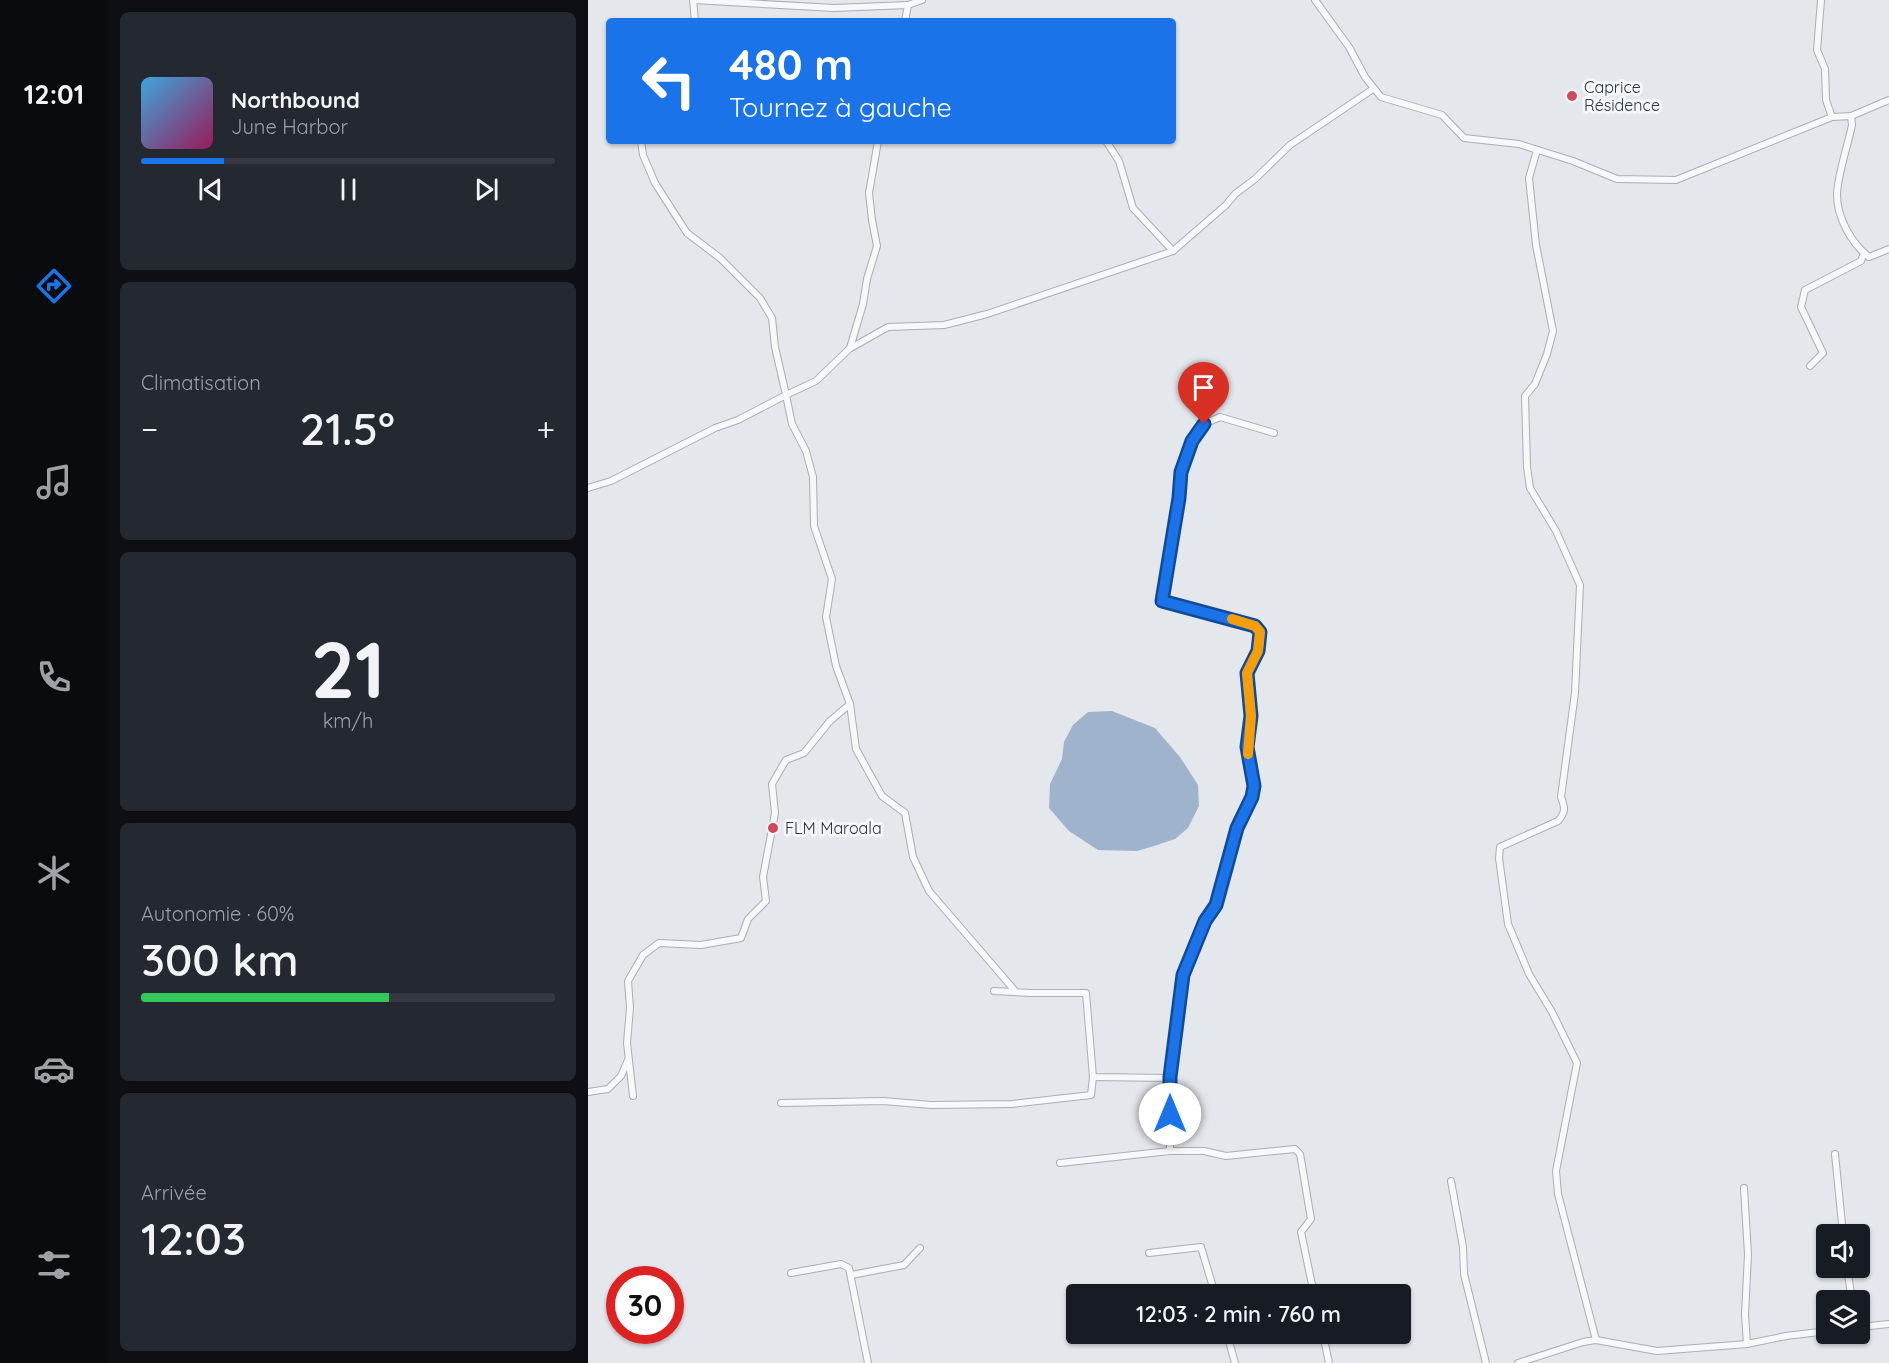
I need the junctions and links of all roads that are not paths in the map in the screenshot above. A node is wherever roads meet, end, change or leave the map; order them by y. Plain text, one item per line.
1 (694, 0) edge
2 (922, 0) edge
3 (1315, 0) edge
4 (1821, 0) edge
5 (909, 5) junction
6 (695, 18) edge
7 (906, 18) edge
8 (1373, 89) junction
9 (1889, 100) edge
10 (1851, 116) junction
11 (1832, 117) junction
12 (641, 144) edge
13 (877, 144) edge
14 (1108, 144) edge
15 (1537, 150) junction
16 (1889, 249) edge
17 (1173, 251) junction
18 (1864, 253) junction
19 (849, 350) junction
20 (1810, 366) dead end
21 (786, 396) junction
22 (1274, 433) dead end
23 (588, 488) edge
24 (850, 704) junction
25 (994, 991) dead end
26 (1016, 992) junction
27 (628, 1060) junction
28 (1092, 1077) junction
29 (1170, 1077) junction
30 (588, 1092) edge
31 (633, 1096) dead end
32 (781, 1103) dead end
33 (1170, 1151) junction
34 (1835, 1154) dead end
35 (1060, 1163) dead end
36 (1451, 1181) dead end
37 (1744, 1188) dead end
38 (1842, 1224) edge
39 (920, 1248) dead end
40 (1149, 1253) dead end
41 (790, 1274) dead end
42 (851, 1275) junction
43 (1212, 1284) edge
44 (1312, 1284) edge
45 (1889, 1324) edge
46 (1870, 1326) edge
47 (1816, 1332) edge
48 (1596, 1340) junction
49 (1230, 1344) edge
50 (1325, 1344) edge
51 (1747, 1344) junction
52 (868, 1363) edge
53 (1235, 1363) edge
54 (1329, 1363) edge
55 (1486, 1363) edge
56 (1518, 1363) edge

1 - 5 street
1 - 6 street
2 - 5 street
3 - 8 street
4 - 11 street
5 - 7 street
8 - 15 street
8 - 17 street
9 - 10 street
10 - 11 street
10 - 18 street
11 - 15 street
12 - 21 street
13 - 19 street
14 - 17 street
15 - 48 street
16 - 18 street
17 - 19 street
18 - 20 street
19 - 21 street
21 - 23 street
21 - 24 street
22 - 29 street
24 - 26 street
24 - 27 street
25 - 26 street
26 - 28 street
27 - 30 street
27 - 31 street
28 - 29 street
28 - 32 street
29 - 33 street
33 - 35 street
33 - 44 street
34 - 38 street
36 - 55 street
37 - 51 street
39 - 42 street
40 - 43 street
41 - 42 street
42 - 52 street
45 - 46 street
47 - 51 street
48 - 51 street
48 - 56 street
49 - 53 street
50 - 54 street

